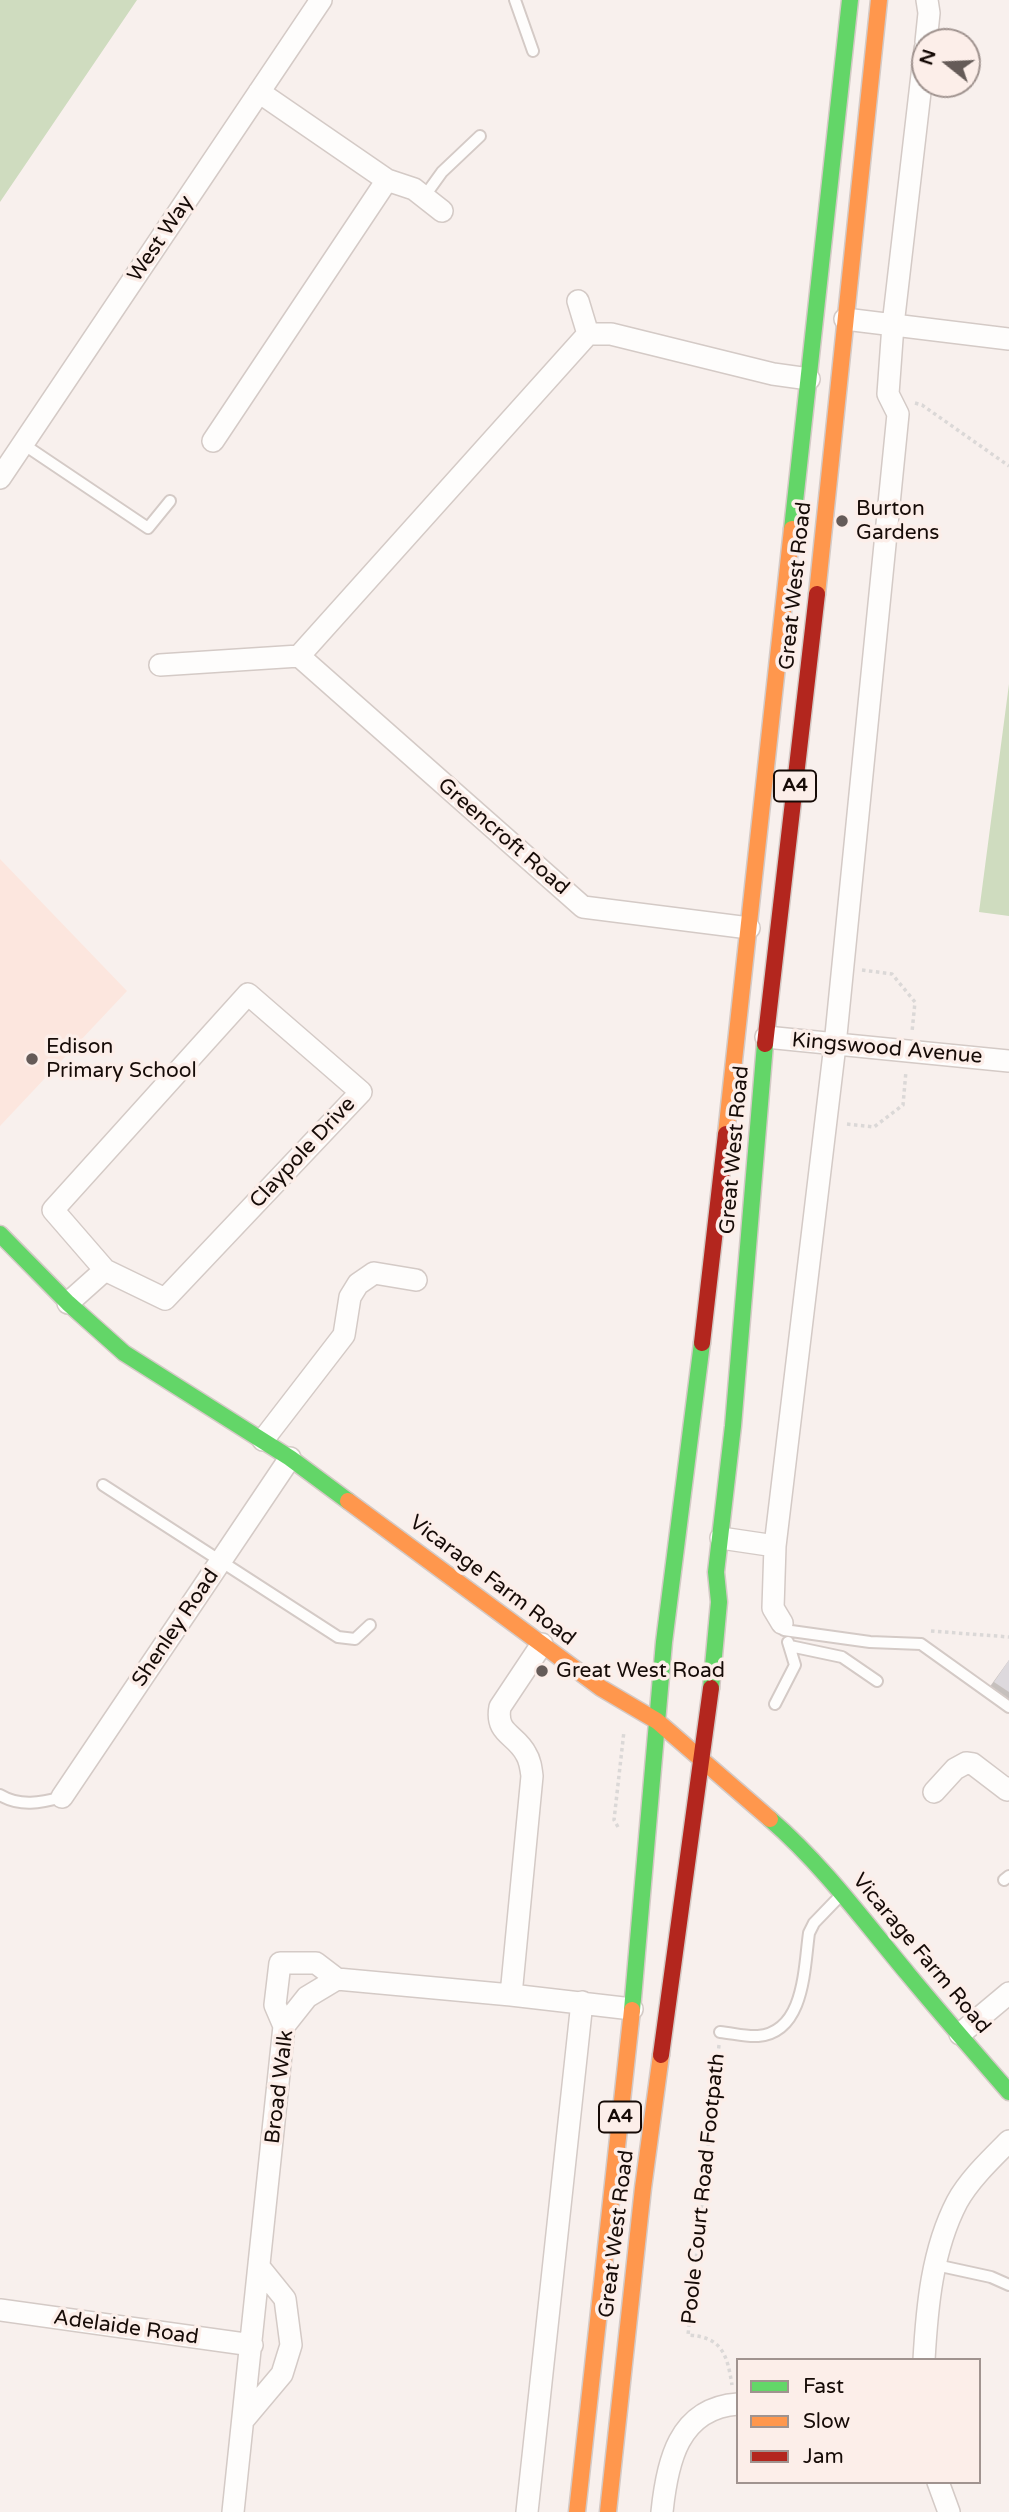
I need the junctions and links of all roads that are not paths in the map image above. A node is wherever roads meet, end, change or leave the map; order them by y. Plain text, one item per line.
1 (321, 0) edge
2 (515, 0) edge
3 (850, 0) edge
4 (879, 0) edge
5 (928, 0) edge
6 (927, 28) edge
7 (533, 51) dead end
8 (259, 92) junction
9 (919, 98) edge
10 (480, 136) dead end
11 (387, 180) junction
12 (425, 197) junction
13 (442, 211) dead end
14 (578, 301) dead end
15 (845, 319) junction
16 (893, 326) junction
17 (588, 334) junction
18 (1009, 339) edge
19 (809, 379) junction
20 (213, 441) dead end
21 (23, 444) junction
22 (0, 478) edge
23 (170, 501) dead end
24 (299, 656) junction
25 (160, 665) dead end
26 (749, 928) junction
27 (766, 1037) junction
28 (835, 1045) junction
29 (1009, 1061) edge
30 (0, 1234) edge
31 (105, 1270) junction
32 (416, 1280) dead end
33 (68, 1303) junction
34 (263, 1440) junction
35 (290, 1458) junction
36 (103, 1485) dead end
37 (721, 1538) junction
38 (775, 1546) junction
39 (220, 1562) junction
40 (716, 1572) junction
41 (702, 1590) dead end
42 (370, 1625) dead end
43 (783, 1626) junction
44 (542, 1644) junction
45 (790, 1646) junction
46 (877, 1681) dead end
47 (775, 1704) dead end
48 (678, 1706) dead end
49 (1009, 1707) edge
50 (657, 1721) junction
51 (702, 1760) junction
52 (1008, 1790) edge
53 (934, 1792) dead end
54 (0, 1795) edge
55 (62, 1797) joint
56 (843, 1893) junction
57 (337, 1979) junction
58 (1009, 1993) edge
59 (510, 1995) junction
60 (582, 2002) junction
61 (632, 2009) junction
62 (284, 2026) junction
63 (720, 2032) road end
64 (960, 2034) junction
65 (1009, 2092) edge
66 (1009, 2140) edge
67 (936, 2265) junction
68 (260, 2268) junction
69 (1009, 2285) edge
70 (0, 2310) edge
71 (253, 2345) junction
72 (924, 2358) edge
73 (736, 2404) edge
74 (245, 2418) junction
75 (939, 2484) edge
76 (233, 2512) edge
77 (527, 2512) edge
78 (577, 2512) edge
79 (608, 2512) edge
80 (662, 2512) edge
81 (949, 2512) edge

1 - 8 street, West Way
2 - 7 lane
3 - 19 main road, Great West Road / A4
4 - 15 main road, Great West Road / A4
5 - 6 street
8 - 11 street
8 - 21 street, West Way
9 - 16 street
10 - 12 lane
11 - 12 street
11 - 20 street
12 - 13 street
14 - 17 street
15 - 16 street
15 - 27 main road, Great West Road / A4
16 - 18 street
16 - 28 street
17 - 19 street
17 - 24 street
19 - 26 main road, Great West Road / A4
21 - 22 street, West Way
21 - 23 lane
24 - 25 street
24 - 26 street, Greencroft Road
26 - 50 main road, Great West Road / A4
27 - 28 street, Kingswood Avenue
27 - 37 main road, Great West Road / A4
28 - 29 street, Kingswood Avenue
28 - 38 street
30 - 33 main road, Vicarage Farm Road
31 - 31 street, Claypole Drive
31 - 33 street
32 - 34 street
33 - 34 main road, Vicarage Farm Road
34 - 35 main road, Vicarage Farm Road
35 - 39 street, Shenley Road
35 - 44 main road, Vicarage Farm Road
36 - 39 lane
37 - 38 street
37 - 40 main road, Great West Road / A4
38 - 43 street
39 - 42 lane
39 - 55 street, Shenley Road
40 - 41 main road, A4
40 - 51 main road, Great West Road / A4
43 - 45 lane
43 - 49 lane
44 - 50 main road, Vicarage Farm Road
44 - 59 street
45 - 46 lane
45 - 47 lane
48 - 50 main road
50 - 51 main road, Vicarage Farm Road
50 - 61 main road, Great West Road / A4
51 - 56 main road, Vicarage Farm Road
51 - 79 main road, Great West Road / A4
52 - 53 street
54 - 55 lane
56 - 63 lane
56 - 64 main road, Vicarage Farm Road
57 - 59 street
57 - 62 street, Broad Walk
57 - 62 street
58 - 64 street
59 - 60 street
60 - 61 street
60 - 77 street
61 - 78 main road, Great West Road / A4
62 - 68 street, Broad Walk
64 - 65 main road, Vicarage Farm Road
66 - 67 street
67 - 69 lane
67 - 72 street
68 - 71 street, Broad Walk
68 - 74 street
70 - 71 street, Adelaide Road
71 - 74 street, Broad Walk
73 - 80 street
74 - 76 street, Broad Walk
75 - 81 street

